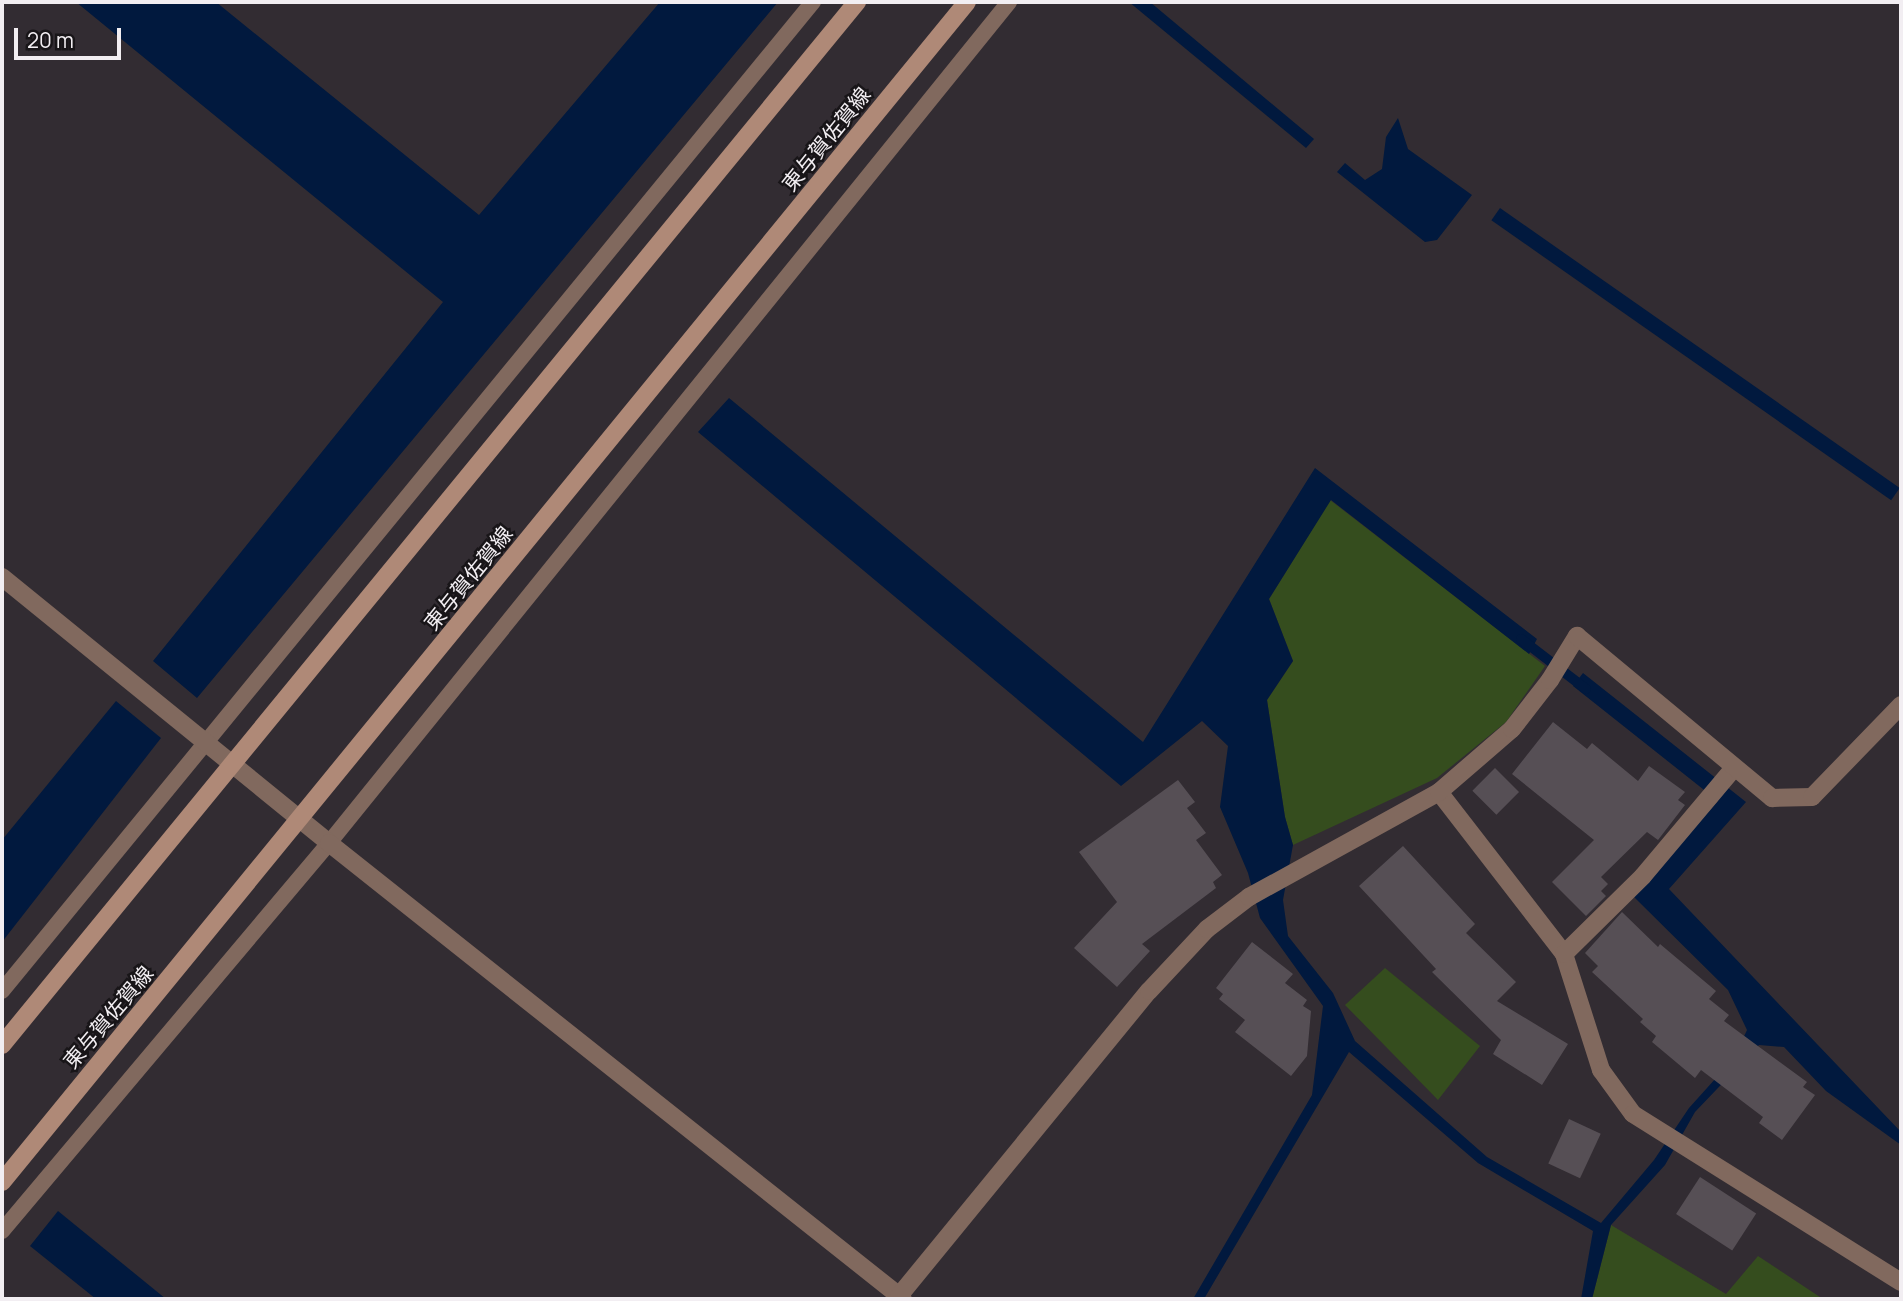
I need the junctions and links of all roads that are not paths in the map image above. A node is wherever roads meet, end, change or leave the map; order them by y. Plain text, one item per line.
1 (813, 2) edge
2 (857, 2) edge
3 (967, 2) edge
4 (1009, 2) edge
5 (2, 577) edge
6 (1901, 705) edge
7 (206, 741) junction
8 (231, 764) junction
9 (1729, 773) junction
10 (1439, 792) junction
11 (300, 820) junction
12 (328, 843) junction
13 (1564, 954) junction
14 (2, 991) edge
15 (2, 1045) edge
16 (2, 1182) edge
17 (2, 1231) edge
18 (1901, 1282) edge
19 (901, 1298) edge

1 - 7 lane
2 - 8 main road
3 - 11 main road, 東与賀佐賀線
4 - 12 lane
5 - 7 street
6 - 9 street
7 - 8 street
7 - 14 lane
8 - 11 street
8 - 15 main road
9 - 10 street
9 - 13 street
10 - 13 street
10 - 19 street
11 - 12 street
11 - 16 main road, 東与賀佐賀線
12 - 17 lane
12 - 19 street
13 - 18 street

